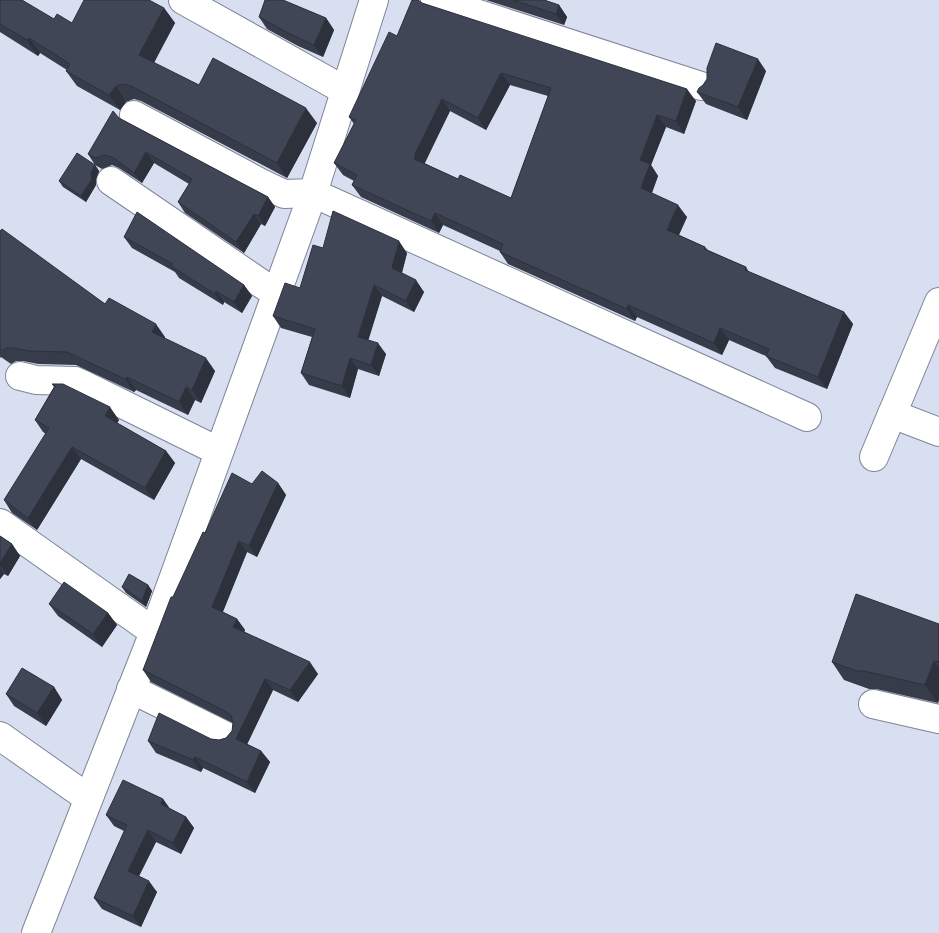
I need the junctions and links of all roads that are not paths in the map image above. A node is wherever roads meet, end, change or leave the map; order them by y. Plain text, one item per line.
1 (183, 0) edge
2 (374, 0) edge
3 (435, 0) edge
4 (701, 86) edge
5 (344, 90) junction
6 (134, 115) dead end
7 (111, 181) dead end
8 (313, 193) junction
9 (275, 293) junction
10 (939, 302) edge
11 (933, 333) edge
12 (20, 376) dead end
13 (892, 414) junction
14 (807, 417) dead end
15 (939, 432) edge
16 (218, 451) junction
17 (874, 457) dead end
18 (0, 523) edge
19 (154, 632) junction
20 (131, 690) junction
21 (873, 704) dead end
22 (939, 719) edge
23 (0, 736) edge
24 (226, 736) edge
25 (88, 798) junction
26 (36, 933) edge

1 - 5 street
2 - 5 street
3 - 4 street
5 - 8 street
6 - 8 street
7 - 9 street
8 - 9 street
8 - 14 street
9 - 16 street
10 - 11 street
11 - 13 street
12 - 16 street
13 - 15 street
13 - 17 street
16 - 19 street
18 - 19 street
19 - 20 street
20 - 24 street
20 - 25 street
21 - 22 street
23 - 25 street
25 - 26 street

